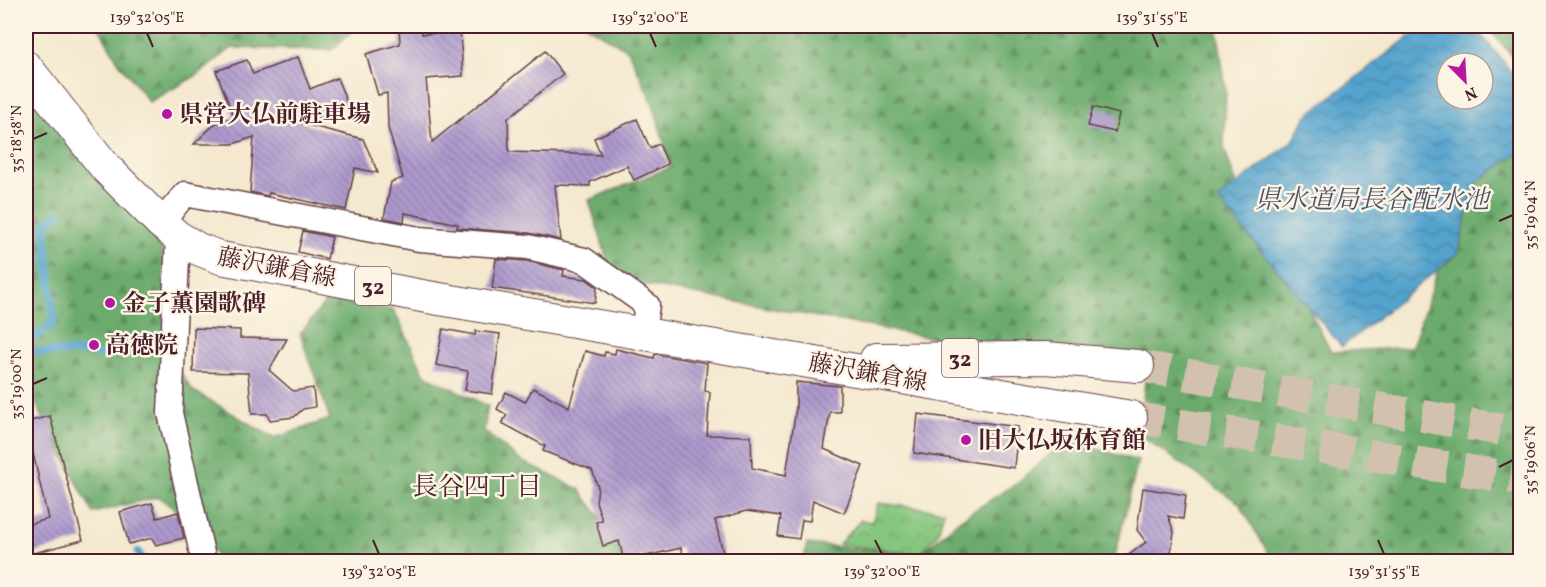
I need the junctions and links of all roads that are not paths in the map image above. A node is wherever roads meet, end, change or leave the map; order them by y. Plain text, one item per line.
1 (26, 68) edge
2 (170, 230) junction
3 (643, 332) junction
4 (782, 357) junction
5 (1138, 366) tunnel mouth
6 (1131, 417) tunnel mouth
7 (204, 561) edge

1 - 2 main road, 藤沢鎌倉線 / 32
2 - 3 main road, 藤沢鎌倉線 / 32
2 - 3 street
2 - 7 street
3 - 4 main road, 藤沢鎌倉線 / 32
4 - 5 main road, 藤沢鎌倉線 / 32
4 - 6 main road, 藤沢鎌倉線 / 32

